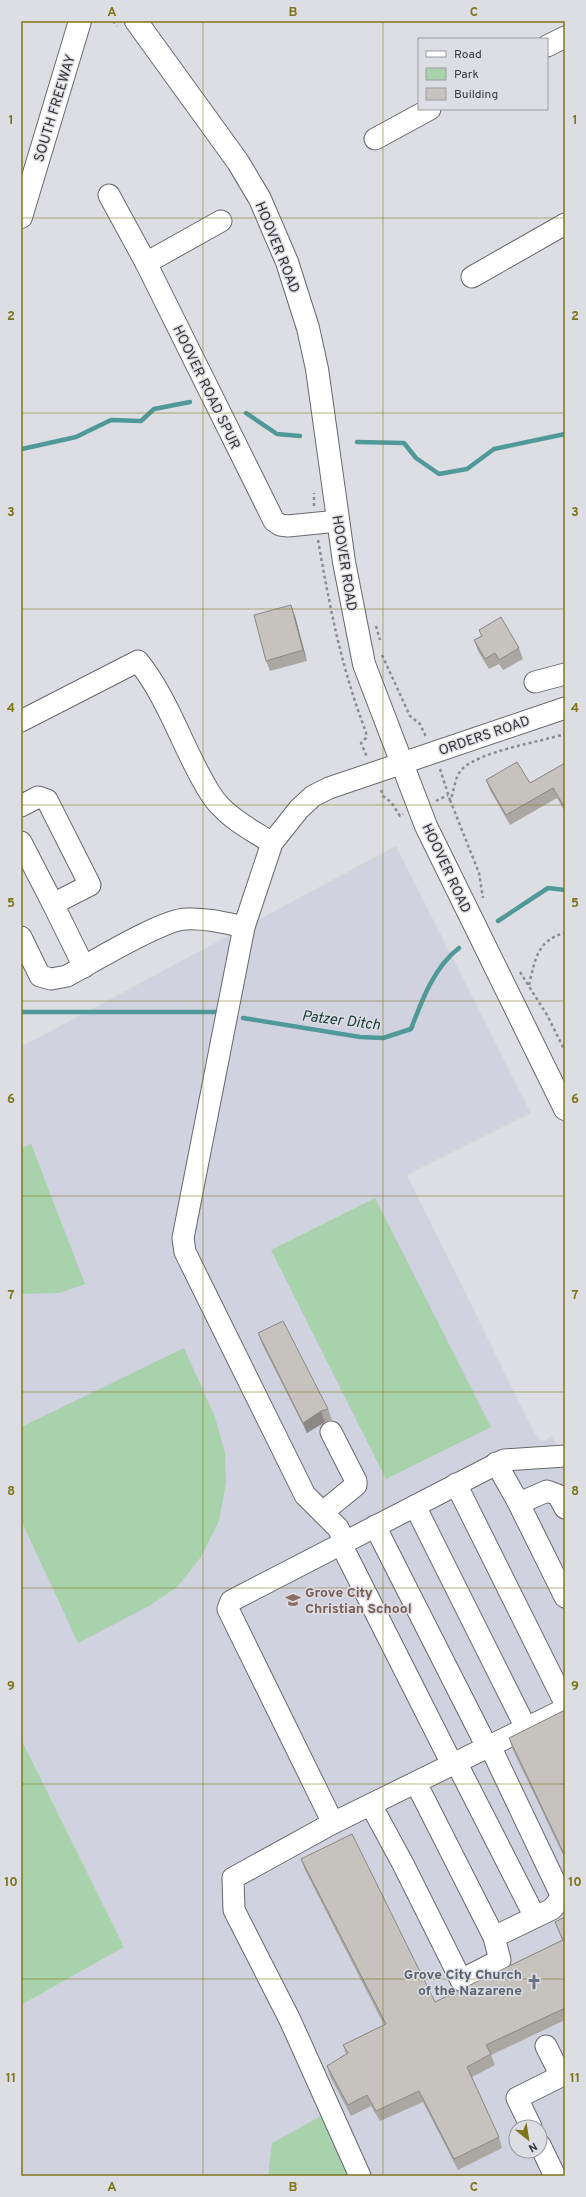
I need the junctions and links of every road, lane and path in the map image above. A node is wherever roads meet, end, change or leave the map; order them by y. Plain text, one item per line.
1 (80, 21) edge
2 (140, 26) edge
3 (565, 37) edge
4 (548, 46) edge
5 (428, 110) edge
6 (374, 139) dead end
7 (110, 195) dead end
8 (21, 217) edge
9 (221, 221) dead end
10 (565, 224) edge
11 (146, 263) junction
12 (472, 277) dead end
13 (315, 486) dead end
14 (338, 521) junction
15 (315, 524) junction
16 (565, 674) edge
17 (535, 682) dead end
18 (565, 708) edge
19 (21, 721) edge
20 (402, 763) junction
21 (374, 772) junction
22 (448, 795) dead end
23 (450, 800) dead end
24 (21, 806) edge
25 (420, 808) junction
26 (21, 842) edge
27 (272, 843) junction
28 (484, 901) dead end
29 (53, 904) junction
30 (244, 927) junction
31 (565, 933) edge
32 (21, 937) edge
33 (84, 967) junction
34 (518, 969) dead end
35 (529, 986) junction
36 (565, 1051) edge
37 (565, 1109) edge
38 (331, 1432) dead end
39 (565, 1456) edge
40 (496, 1464) junction
41 (456, 1484) junction
42 (517, 1500) junction
43 (414, 1506) junction
44 (565, 1508) edge
45 (323, 1512) junction
46 (375, 1526) junction
47 (343, 1543) junction
48 (565, 1597) edge
49 (565, 1703) edge
50 (565, 1709) edge
51 (526, 1728) junction
52 (488, 1746) junction
53 (454, 1763) junction
54 (416, 1783) junction
55 (371, 1805) junction
56 (333, 1824) junction
57 (534, 1917) junction
58 (494, 1937) junction
59 (546, 2046) dead end
60 (563, 2075) edge
61 (527, 2119) edge
62 (547, 2159) edge
63 (360, 2176) edge
64 (555, 2176) edge

1 - 8 main road, SOUTH FREEWAY
2 - 14 main road, HOOVER ROAD
3 - 4 street
5 - 6 street
7 - 11 street, HOOVER ROAD SPUR
9 - 11 street
10 - 12 street
11 - 15 street, HOOVER ROAD SPUR
13 - 15 path
14 - 15 street, HOOVER ROAD SPUR
14 - 20 main road, HOOVER ROAD
15 - 21 path
16 - 17 street
18 - 20 street, ORDERS ROAD
19 - 27 street
20 - 21 street, ORDERS ROAD
20 - 25 main road, HOOVER ROAD
21 - 25 path
21 - 27 street, ORDERS ROAD
22 - 25 path
23 - 28 path
24 - 29 street
25 - 37 main road, HOOVER ROAD
26 - 29 street
27 - 30 street, ORDERS ROAD
29 - 33 street
30 - 33 street
30 - 45 street, ORDERS ROAD
31 - 35 path
32 - 33 street
34 - 35 path
35 - 36 path
38 - 45 street
39 - 40 street
40 - 41 street
40 - 42 street
41 - 43 street
41 - 49 street
42 - 44 street
42 - 48 street
43 - 46 street
43 - 51 street
45 - 47 street, ORDERS ROAD
46 - 47 street
46 - 52 street
47 - 53 street, ORDERS ROAD
47 - 56 street
50 - 51 street
51 - 52 street
52 - 53 street
52 - 57 street
53 - 54 street
53 - 57 street, ORDERS ROAD
54 - 55 street
54 - 58 street
55 - 56 street
55 - 58 street
56 - 63 street
57 - 58 street
59 - 60 street
60 - 61 street
62 - 64 street

